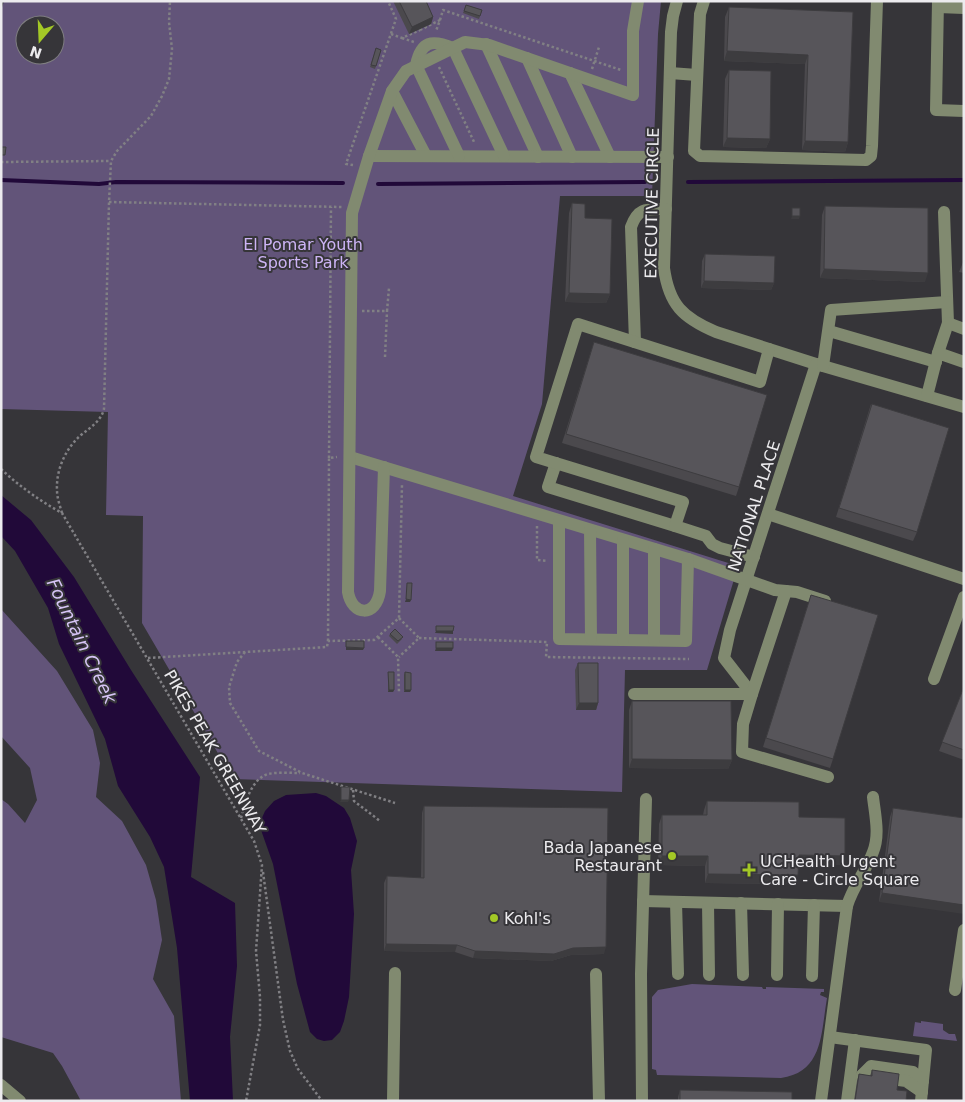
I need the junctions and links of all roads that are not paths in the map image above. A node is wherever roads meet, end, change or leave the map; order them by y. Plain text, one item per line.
1 (638, 1) edge
2 (677, 1) edge
3 (704, 1) edge
4 (877, 1) edge
5 (938, 4) edge
6 (964, 8) edge
7 (486, 44) junction
8 (453, 48) junction
9 (527, 58) junction
10 (416, 65) junction
11 (570, 73) junction
12 (670, 73) junction
13 (697, 75) junction
14 (392, 90) junction
15 (964, 111) edge
16 (369, 156) junction
17 (426, 156) junction
18 (459, 156) junction
19 (504, 156) junction
20 (538, 156) junction
21 (572, 157) junction
22 (610, 157) junction
23 (668, 157) junction
24 (666, 209) junction
25 (944, 212) dead end
26 (947, 302) junction
27 (948, 323) junction
28 (964, 329) edge
29 (829, 331) junction
30 (634, 342) junction
31 (770, 349) junction
32 (937, 358) junction
33 (964, 362) edge
34 (820, 365) junction
35 (927, 396) junction
36 (964, 408) edge
37 (350, 457) junction
38 (556, 463) junction
39 (384, 467) junction
40 (768, 514) junction
41 (559, 521) junction
42 (675, 526) junction
43 (590, 530) junction
44 (623, 540) junction
45 (654, 548) junction
46 (754, 557) junction
47 (688, 559) junction
48 (747, 579) junction
49 (964, 579) edge
50 (786, 592) junction
51 (964, 597) edge
52 (833, 603) edge
53 (591, 639) junction
54 (623, 640) junction
55 (654, 640) junction
56 (934, 679) dead end
57 (634, 694) dead end
58 (752, 694) junction
59 (828, 777) dead end
60 (872, 798) dead end
61 (646, 799) dead end
62 (643, 901) junction
63 (676, 902) junction
64 (708, 902) junction
65 (741, 903) junction
66 (778, 904) junction
67 (814, 905) junction
68 (847, 906) junction
69 (964, 930) edge
70 (395, 973) dead end
71 (596, 974) dead end
72 (678, 974) dead end
73 (709, 975) dead end
74 (743, 975) dead end
75 (777, 975) dead end
76 (812, 976) dead end
77 (956, 990) dead end
78 (830, 1037) junction
79 (855, 1040) junction
80 (1, 1085) edge
81 (922, 1091) edge
82 (20, 1101) edge
83 (393, 1101) edge
84 (599, 1101) edge
85 (642, 1101) edge
86 (821, 1101) edge
87 (847, 1101) edge
88 (858, 1101) edge

1 - 11 street
2 - 12 street, EXECUTIVE CIRCLE
3 - 13 street
4 - 13 street
5 - 6 street
5 - 15 street
7 - 8 street
7 - 9 street
7 - 20 street
8 - 10 street
8 - 19 street
9 - 11 street
9 - 21 street
10 - 14 street
10 - 18 street
11 - 22 street
12 - 13 street
12 - 23 street, EXECUTIVE CIRCLE
14 - 16 street
14 - 17 street
16 - 17 street
16 - 37 street
17 - 18 street
18 - 19 street
19 - 20 street
20 - 21 street
21 - 22 street
22 - 23 street
23 - 24 street, EXECUTIVE CIRCLE
24 - 30 street
24 - 31 street, EXECUTIVE CIRCLE
25 - 26 street
26 - 27 street
26 - 29 street, NATIONAL PLACE
27 - 28 street
27 - 32 street
29 - 32 street
29 - 34 street, NATIONAL PLACE
30 - 31 street
30 - 38 street
31 - 34 street, EXECUTIVE CIRCLE
32 - 33 street
32 - 35 street
34 - 35 street, EXECUTIVE CIRCLE
34 - 40 street, NATIONAL PLACE
35 - 36 street, EXECUTIVE CIRCLE
37 - 39 street
37 - 39 street
38 - 42 street
38 - 42 street
39 - 41 street
40 - 46 street, NATIONAL PLACE
40 - 49 street
41 - 43 street
41 - 53 street
42 - 46 street
43 - 44 street
43 - 53 street
44 - 45 street
44 - 54 street
45 - 47 street
45 - 55 street
46 - 48 street, NATIONAL PLACE
47 - 48 street
47 - 55 street
48 - 50 street
48 - 58 street, NATIONAL PLACE
50 - 52 street
50 - 58 street
51 - 56 street
53 - 54 street
54 - 55 street
57 - 58 street
58 - 59 street
60 - 68 street
61 - 62 street
62 - 63 street
62 - 85 street
63 - 64 street
63 - 72 street
64 - 65 street
64 - 73 street
65 - 66 street
65 - 74 street
66 - 67 street
66 - 75 street
67 - 68 street
67 - 76 street
68 - 78 street
69 - 77 street
70 - 83 street
71 - 84 street
78 - 79 street
78 - 86 street
79 - 81 street
79 - 87 street
80 - 82 street
81 - 88 street

